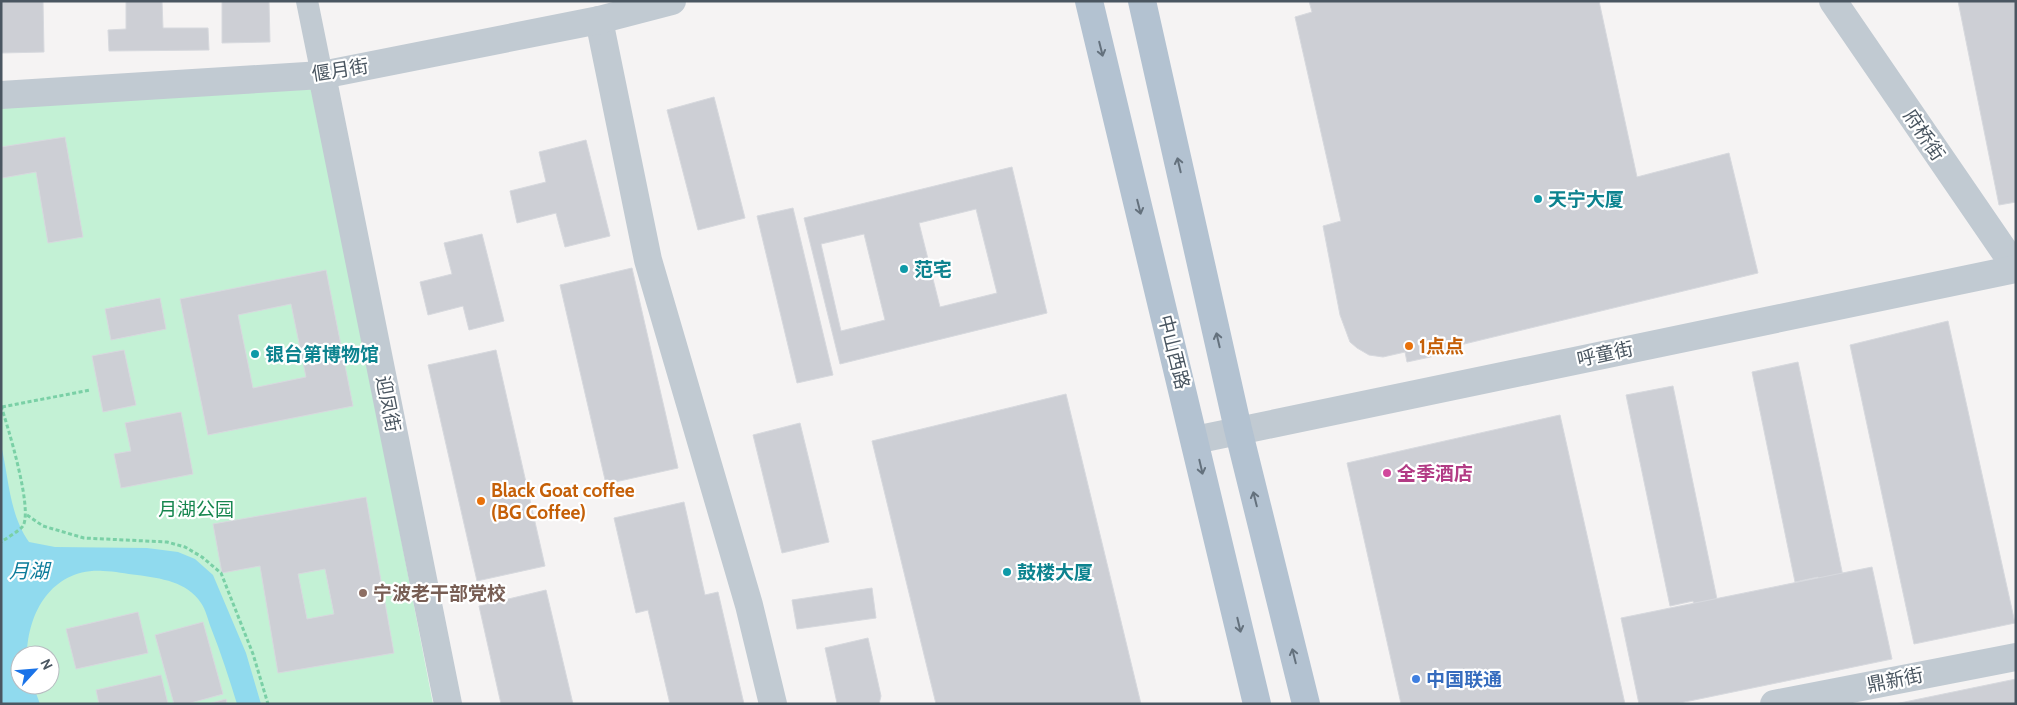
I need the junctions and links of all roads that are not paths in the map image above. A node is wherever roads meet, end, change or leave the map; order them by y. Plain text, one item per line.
1 (307, 1) edge
2 (672, 1) edge
3 (1089, 1) edge
4 (1142, 1) edge
5 (1832, 1) edge
6 (599, 20) junction
7 (322, 75) junction
8 (1, 95) edge
9 (2016, 269) edge
10 (1238, 429) junction
11 (1195, 440) junction
12 (2016, 656) edge
13 (448, 704) edge
14 (773, 704) edge
15 (1257, 704) edge
16 (1306, 704) edge
17 (1774, 704) edge

1 - 7 street
2 - 6 street, 偃月街
3 -> 11 main road, 中山西路
10 -> 4 main road
5 - 9 street, 府桥街
6 - 7 street, 偃月街
6 - 14 street
7 - 8 street, 偃月街
7 - 13 street, 迎凤街
9 - 10 street, 呼童街
10 - 11 street, 呼童街
16 -> 10 main road
11 -> 15 main road, 中山西路
12 - 17 street, 鼎新街

